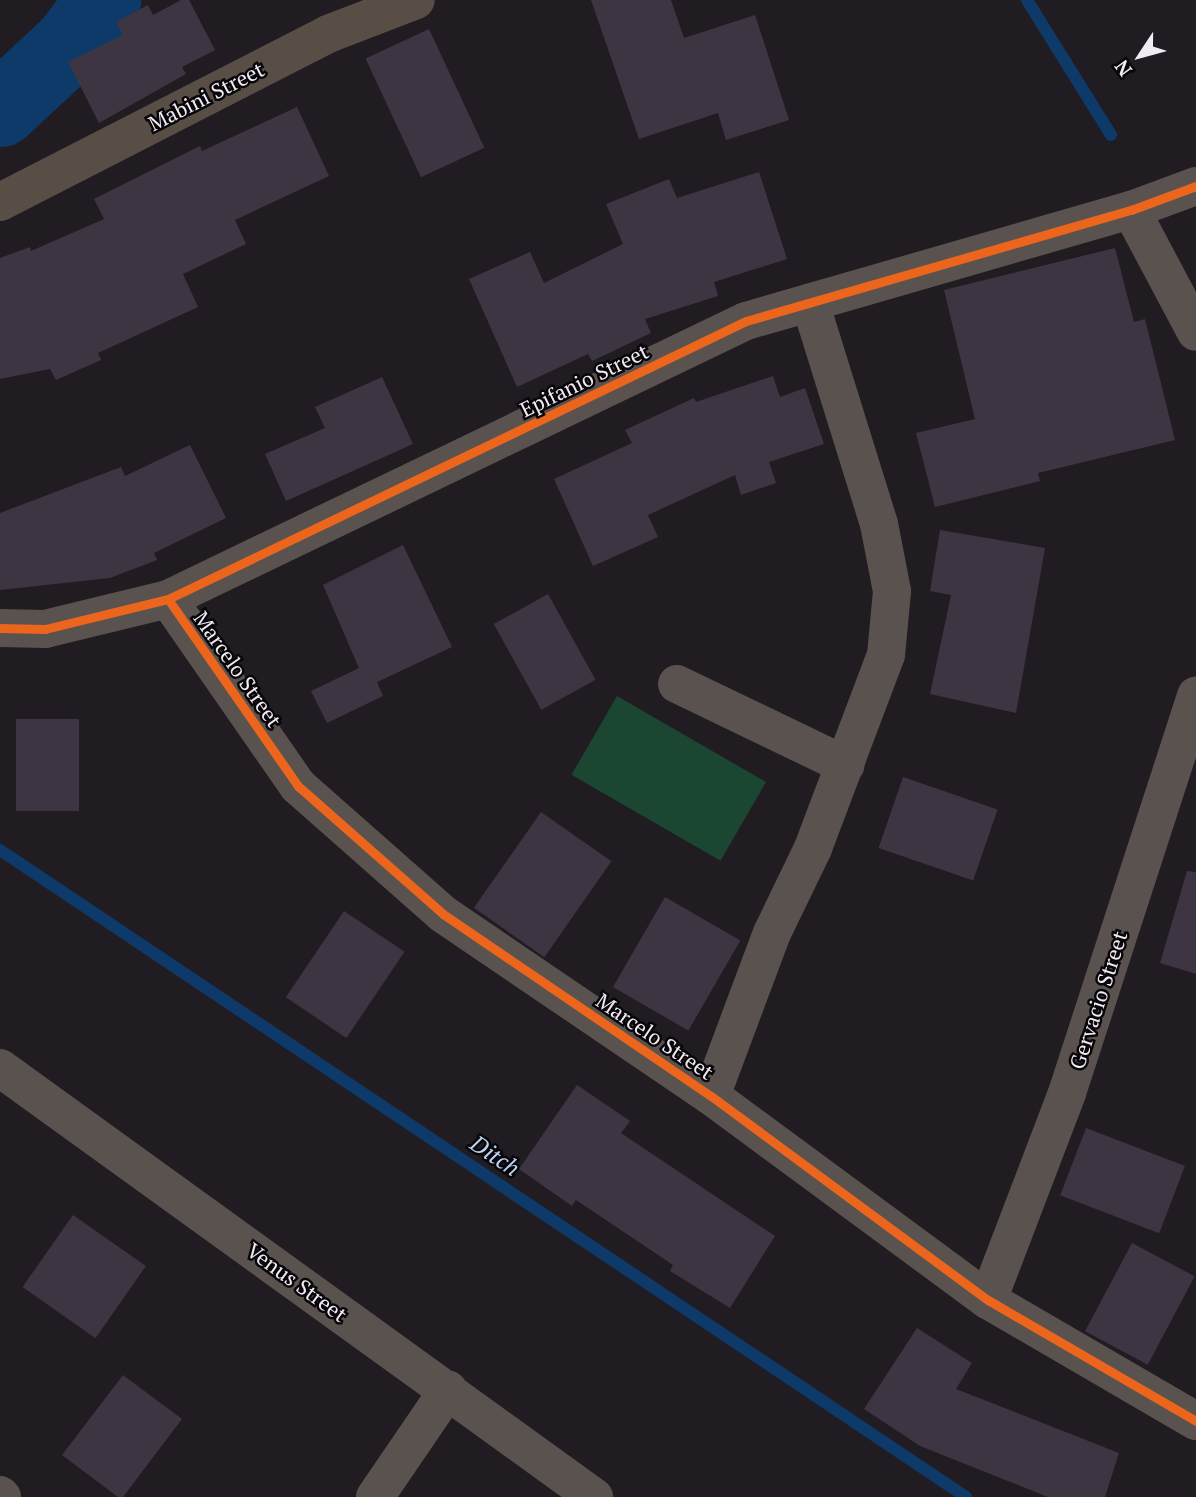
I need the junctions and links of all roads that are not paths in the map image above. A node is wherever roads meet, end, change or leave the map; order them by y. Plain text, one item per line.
1 (416, 0) edge
2 (1196, 186) edge
3 (0, 202) edge
4 (1131, 210) junction
5 (810, 303) junction
6 (1196, 332) edge
7 (168, 599) junction
8 (0, 628) edge
9 (677, 684) dead end
10 (1196, 695) edge
11 (845, 765) junction
12 (0, 1068) edge
13 (711, 1096) junction
14 (988, 1300) junction
15 (448, 1390) junction
16 (1196, 1421) edge
17 (375, 1497) edge
18 (594, 1497) edge

1 - 3 main road, Mabini Street
2 - 4 street, Epifanio Street
4 - 5 street, Epifanio Street
4 - 6 street
5 - 7 street, Epifanio Street
5 - 11 street
7 - 8 street, Epifanio Street
7 - 13 street, Marcelo Street
9 - 11 street
10 - 14 street, Gervacio Street
11 - 13 street
12 - 15 street, Venus Street
13 - 14 street, Marcelo Street
14 - 16 street, Marcelo Street
15 - 17 street
15 - 18 street, Venus Street

